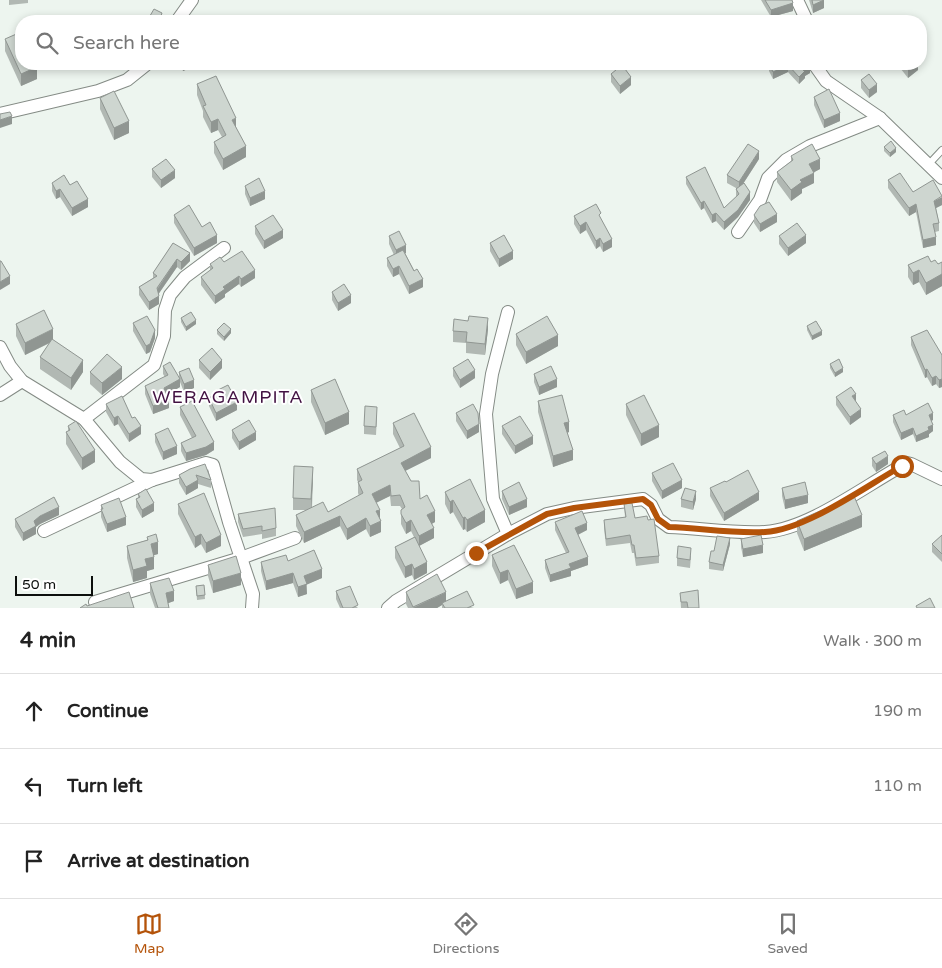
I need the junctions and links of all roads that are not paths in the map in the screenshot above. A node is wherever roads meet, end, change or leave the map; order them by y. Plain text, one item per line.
1 (192, 0) edge
2 (797, 0) edge
3 (181, 15) edge
4 (803, 15) edge
5 (139, 70) edge
6 (818, 70) edge
7 (0, 114) edge
8 (880, 118) junction
9 (942, 150) edge
10 (928, 165) junction
11 (942, 178) edge
12 (738, 232) dead end
13 (224, 248) dead end
14 (508, 312) dead end
15 (0, 347) edge
16 (22, 381) junction
17 (0, 395) edge
18 (84, 419) junction
19 (942, 479) edge
20 (152, 480) junction
21 (44, 531) dead end
22 (508, 534) junction
23 (295, 538) dead end
24 (241, 558) junction
25 (95, 602) edge
26 (252, 608) edge
27 (388, 608) edge

1 - 3 street
2 - 4 street
5 - 7 street
6 - 8 street
8 - 10 street
8 - 12 street
9 - 10 lane
10 - 11 street
13 - 18 street
14 - 22 street
15 - 16 street
16 - 17 street
16 - 18 street
18 - 20 street
19 - 22 street
20 - 21 street
20 - 24 street
22 - 27 street
23 - 24 street
24 - 25 street
24 - 26 street

